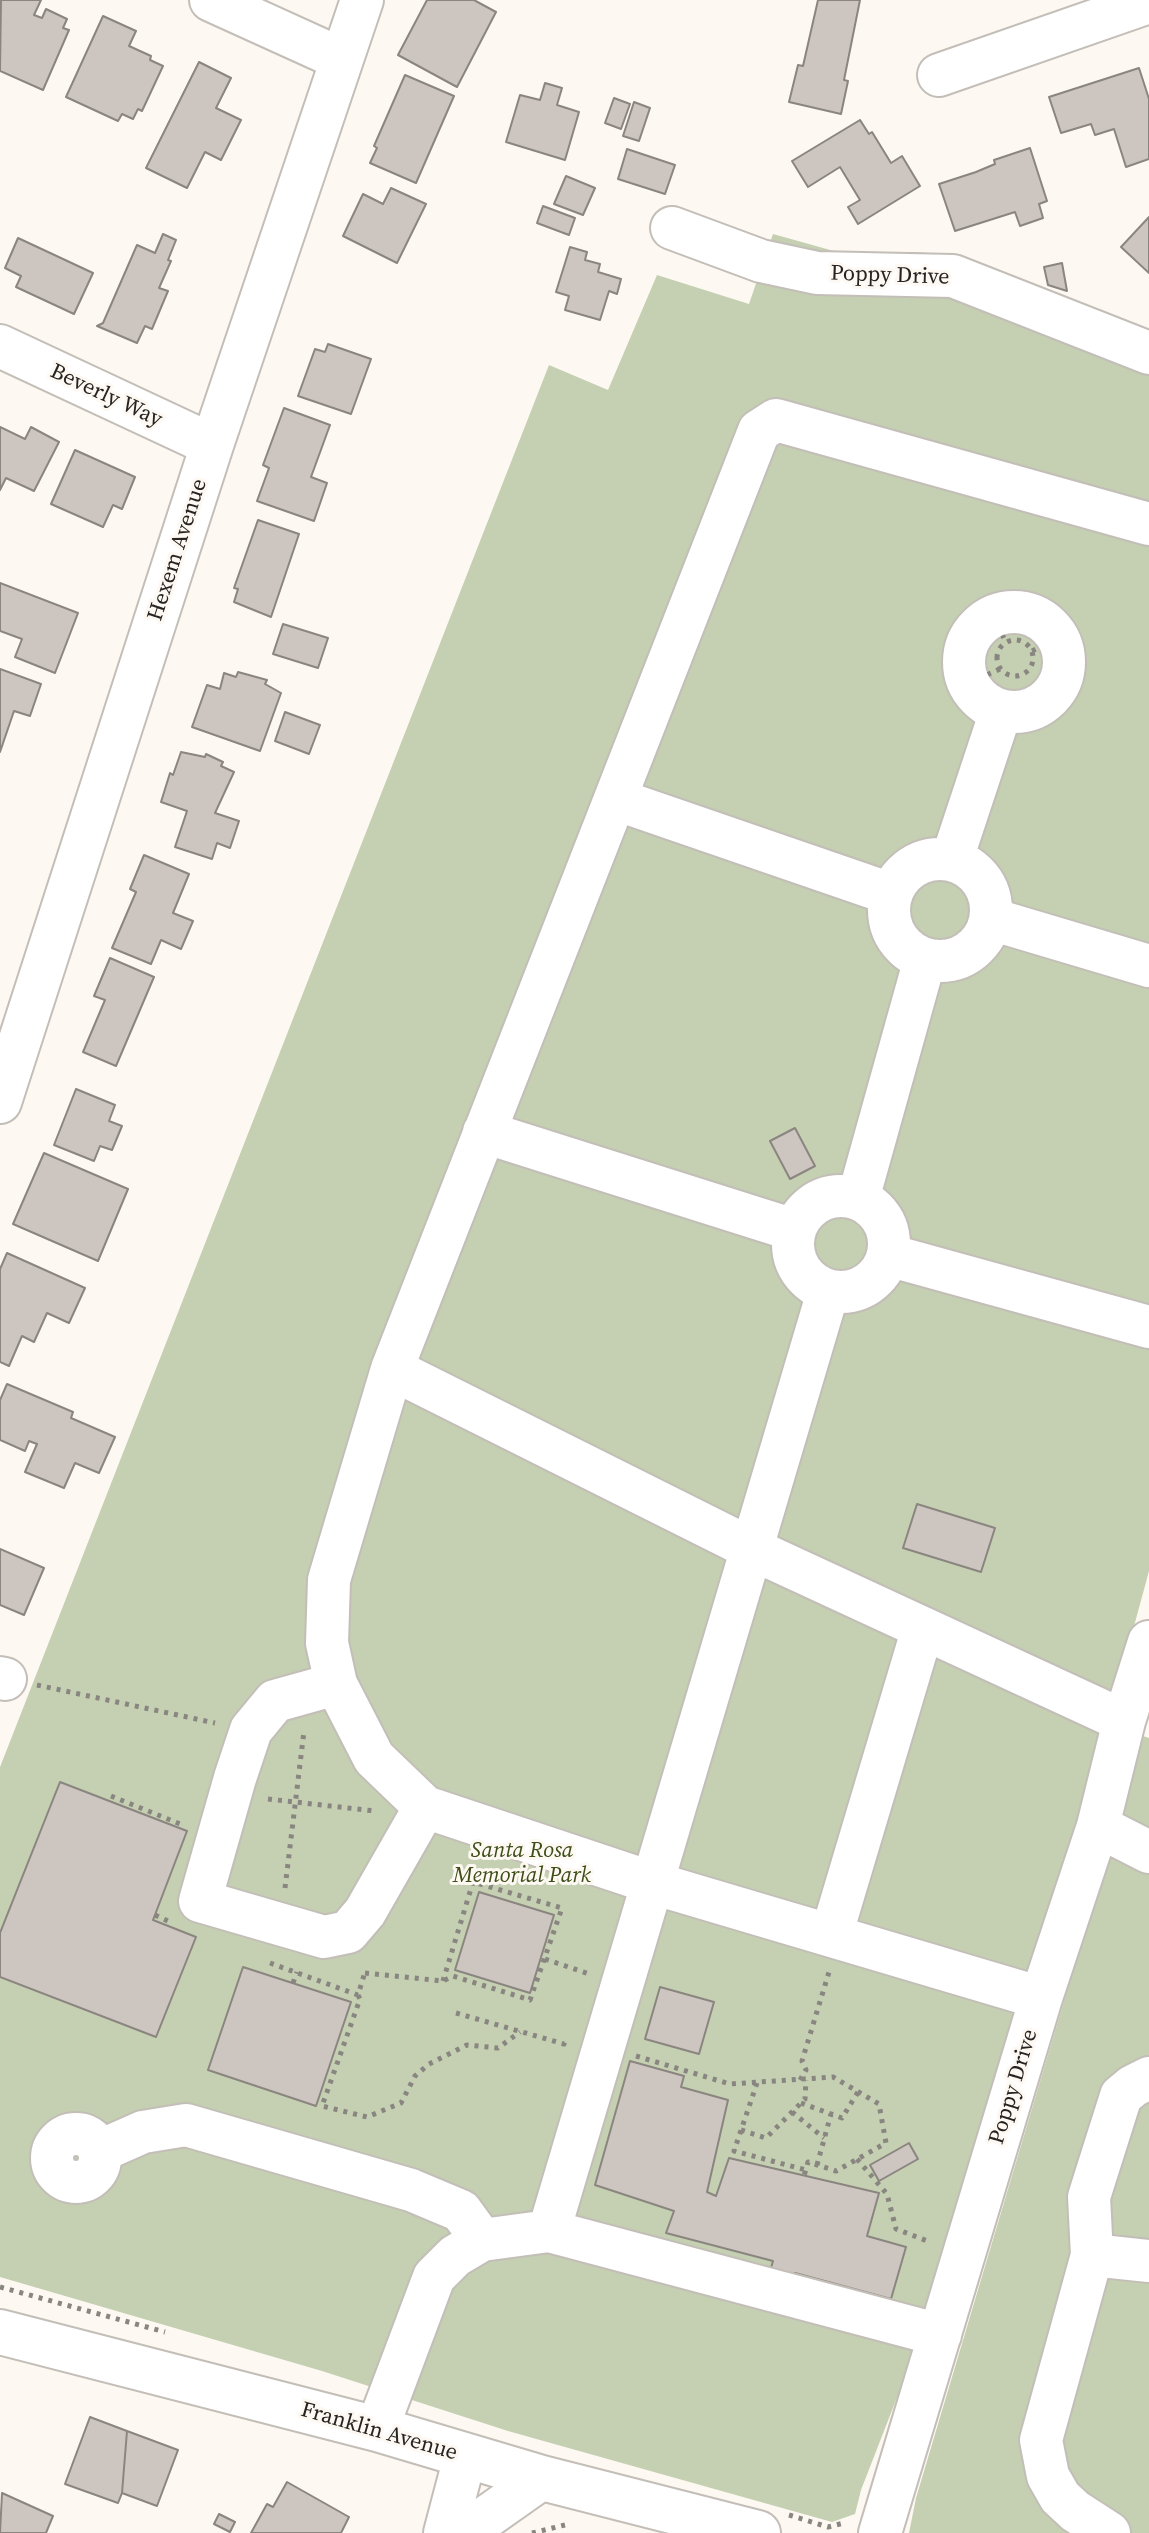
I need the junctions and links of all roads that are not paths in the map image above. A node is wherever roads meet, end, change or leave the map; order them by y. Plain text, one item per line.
1 (211, 0) edge
2 (362, 0) edge
3 (1149, 2) edge
4 (341, 59) junction
5 (939, 75) dead end
6 (672, 228) dead end
7 (0, 346) edge
8 (1149, 353) edge
9 (212, 445) junction
10 (1149, 524) edge
11 (1001, 711) junction
12 (615, 799) junction
13 (952, 859) junction
14 (891, 894) junction
15 (991, 919) junction
16 (925, 959) junction
17 (1149, 966) edge
18 (0, 1102) edge
19 (484, 1132) junction
20 (858, 1199) junction
21 (794, 1230) junction
22 (888, 1255) junction
23 (828, 1292) junction
24 (1149, 1327) edge
25 (392, 1369) junction
26 (752, 1549) junction
27 (923, 1628) junction
28 (1149, 1642) edge
29 (336, 1684) junction
30 (1124, 1721) junction
31 (422, 1812) junction
32 (1098, 1826) junction
33 (1149, 1852) edge
34 (653, 1883) junction
35 (831, 1936) junction
36 (1041, 1998) junction
37 (1149, 2078) edge
38 (100, 2151) dead end
39 (549, 2231) junction
40 (482, 2240) junction
41 (1092, 2255) junction
42 (1149, 2261) edge
43 (0, 2332) edge
44 (940, 2335) junction
45 (377, 2429) junction
46 (465, 2457) junction
47 (542, 2478) junction
48 (445, 2533) edge
49 (464, 2533) edge
50 (758, 2533) edge
51 (880, 2533) edge
52 (1109, 2533) edge

1 - 4 street
2 - 4 street, Hexem Avenue
3 - 5 street
4 - 9 street, Hexem Avenue
6 - 8 street, Poppy Drive
7 - 9 street, Beverly Way
9 - 18 street, Hexem Avenue
10 - 12 street
11 - 11 street
11 - 13 street
12 - 14 street
12 - 19 street
13 - 14 street
13 - 15 street
14 - 16 street
15 - 16 street
15 - 17 street
16 - 20 street
19 - 21 street
19 - 25 street
20 - 21 street
20 - 22 street
21 - 23 street
22 - 23 street
22 - 24 street
23 - 26 street
25 - 26 street
25 - 29 street
26 - 27 street
26 - 34 street
27 - 30 street
27 - 35 street
28 - 30 street, Poppy Drive
29 - 31 street
29 - 31 street
30 - 32 street, Poppy Drive
31 - 34 street
32 - 33 street
32 - 36 street, Poppy Drive
34 - 35 street
34 - 39 street
35 - 36 street
36 - 44 street, Poppy Drive
37 - 41 street
38 - 40 street
39 - 40 street
39 - 44 street
40 - 45 street
41 - 42 street
41 - 52 street
43 - 45 main road, Franklin Avenue
44 - 51 street, Poppy Drive
45 - 46 main road, Franklin Avenue
46 - 47 main road, Franklin Avenue
46 - 48 street
47 - 49 street
47 - 50 main road, Franklin Avenue

